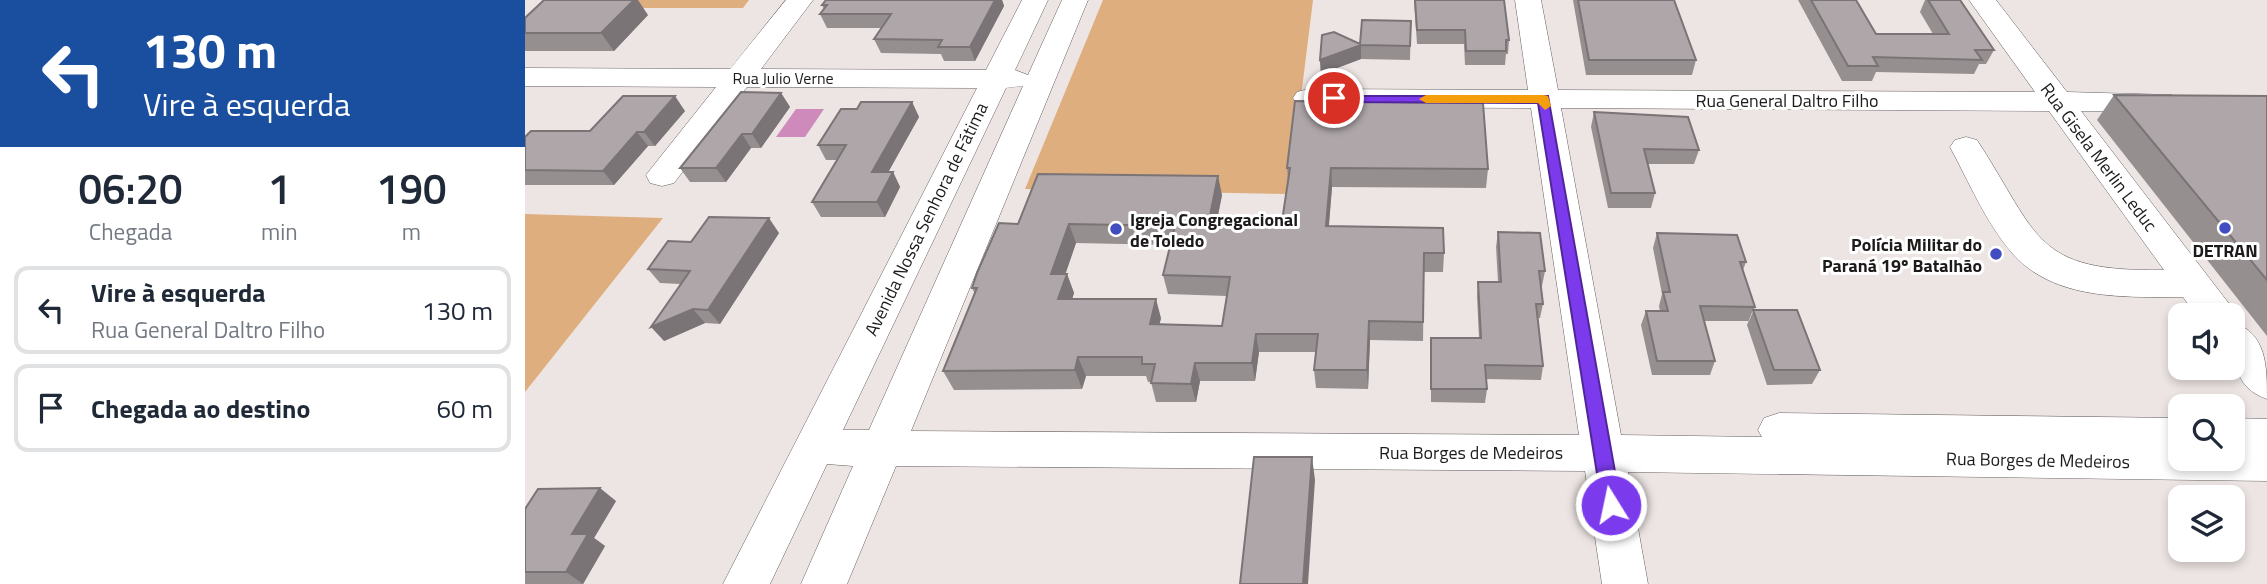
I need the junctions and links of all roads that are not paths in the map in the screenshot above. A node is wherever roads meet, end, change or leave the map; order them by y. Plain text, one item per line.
1 (800, 0) edge
2 (1035, 0) edge
3 (1075, 0) edge
4 (1528, 0) edge
5 (1982, 0) edge
6 (525, 77) edge
7 (738, 77) junction
8 (996, 79) junction
9 (1042, 79) junction
10 (1308, 98) edge
11 (1544, 99) junction
12 (2058, 101) junction
13 (2183, 102) edge
14 (1966, 148) dead end
15 (662, 174) dead end
16 (2193, 283) junction
17 (2208, 303) edge
18 (2245, 353) edge
19 (2267, 383) edge
20 (2168, 436) edge
21 (2245, 436) edge
22 (2267, 437) edge
23 (818, 438) junction
24 (889, 438) junction
25 (1600, 440) junction
26 (2267, 463) edge
27 (745, 584) edge
28 (824, 584) edge
29 (1625, 584) edge

1 - 7 street
2 - 8 street, Avenida Nossa Senhora de Fátima
3 - 9 street
4 - 11 street
5 - 12 street, Rua Gisela Merlin Leduc
6 - 7 street, Rua Julio Verne
7 - 8 street, Rua Julio Verne
7 - 15 street
8 - 9 street, Rua Julio Verne
8 - 23 street, Avenida Nossa Senhora de Fátima
9 - 24 street
10 - 11 street, Rua General Daltro Filho
11 - 12 street, Rua General Daltro Filho
11 - 25 street
12 - 13 street, Rua General Daltro Filho
12 - 16 street, Rua Gisela Merlin Leduc
14 - 16 street
16 - 17 street, Rua Gisela Merlin Leduc
18 - 19 street
20 - 25 street, Rua Borges de Medeiros
21 - 22 street
23 - 24 street
23 - 27 street, Avenida Nossa Senhora de Fátima
24 - 25 street, Rua Borges de Medeiros
24 - 28 street
25 - 26 street, Rua Borges de Medeiros
25 - 29 street

